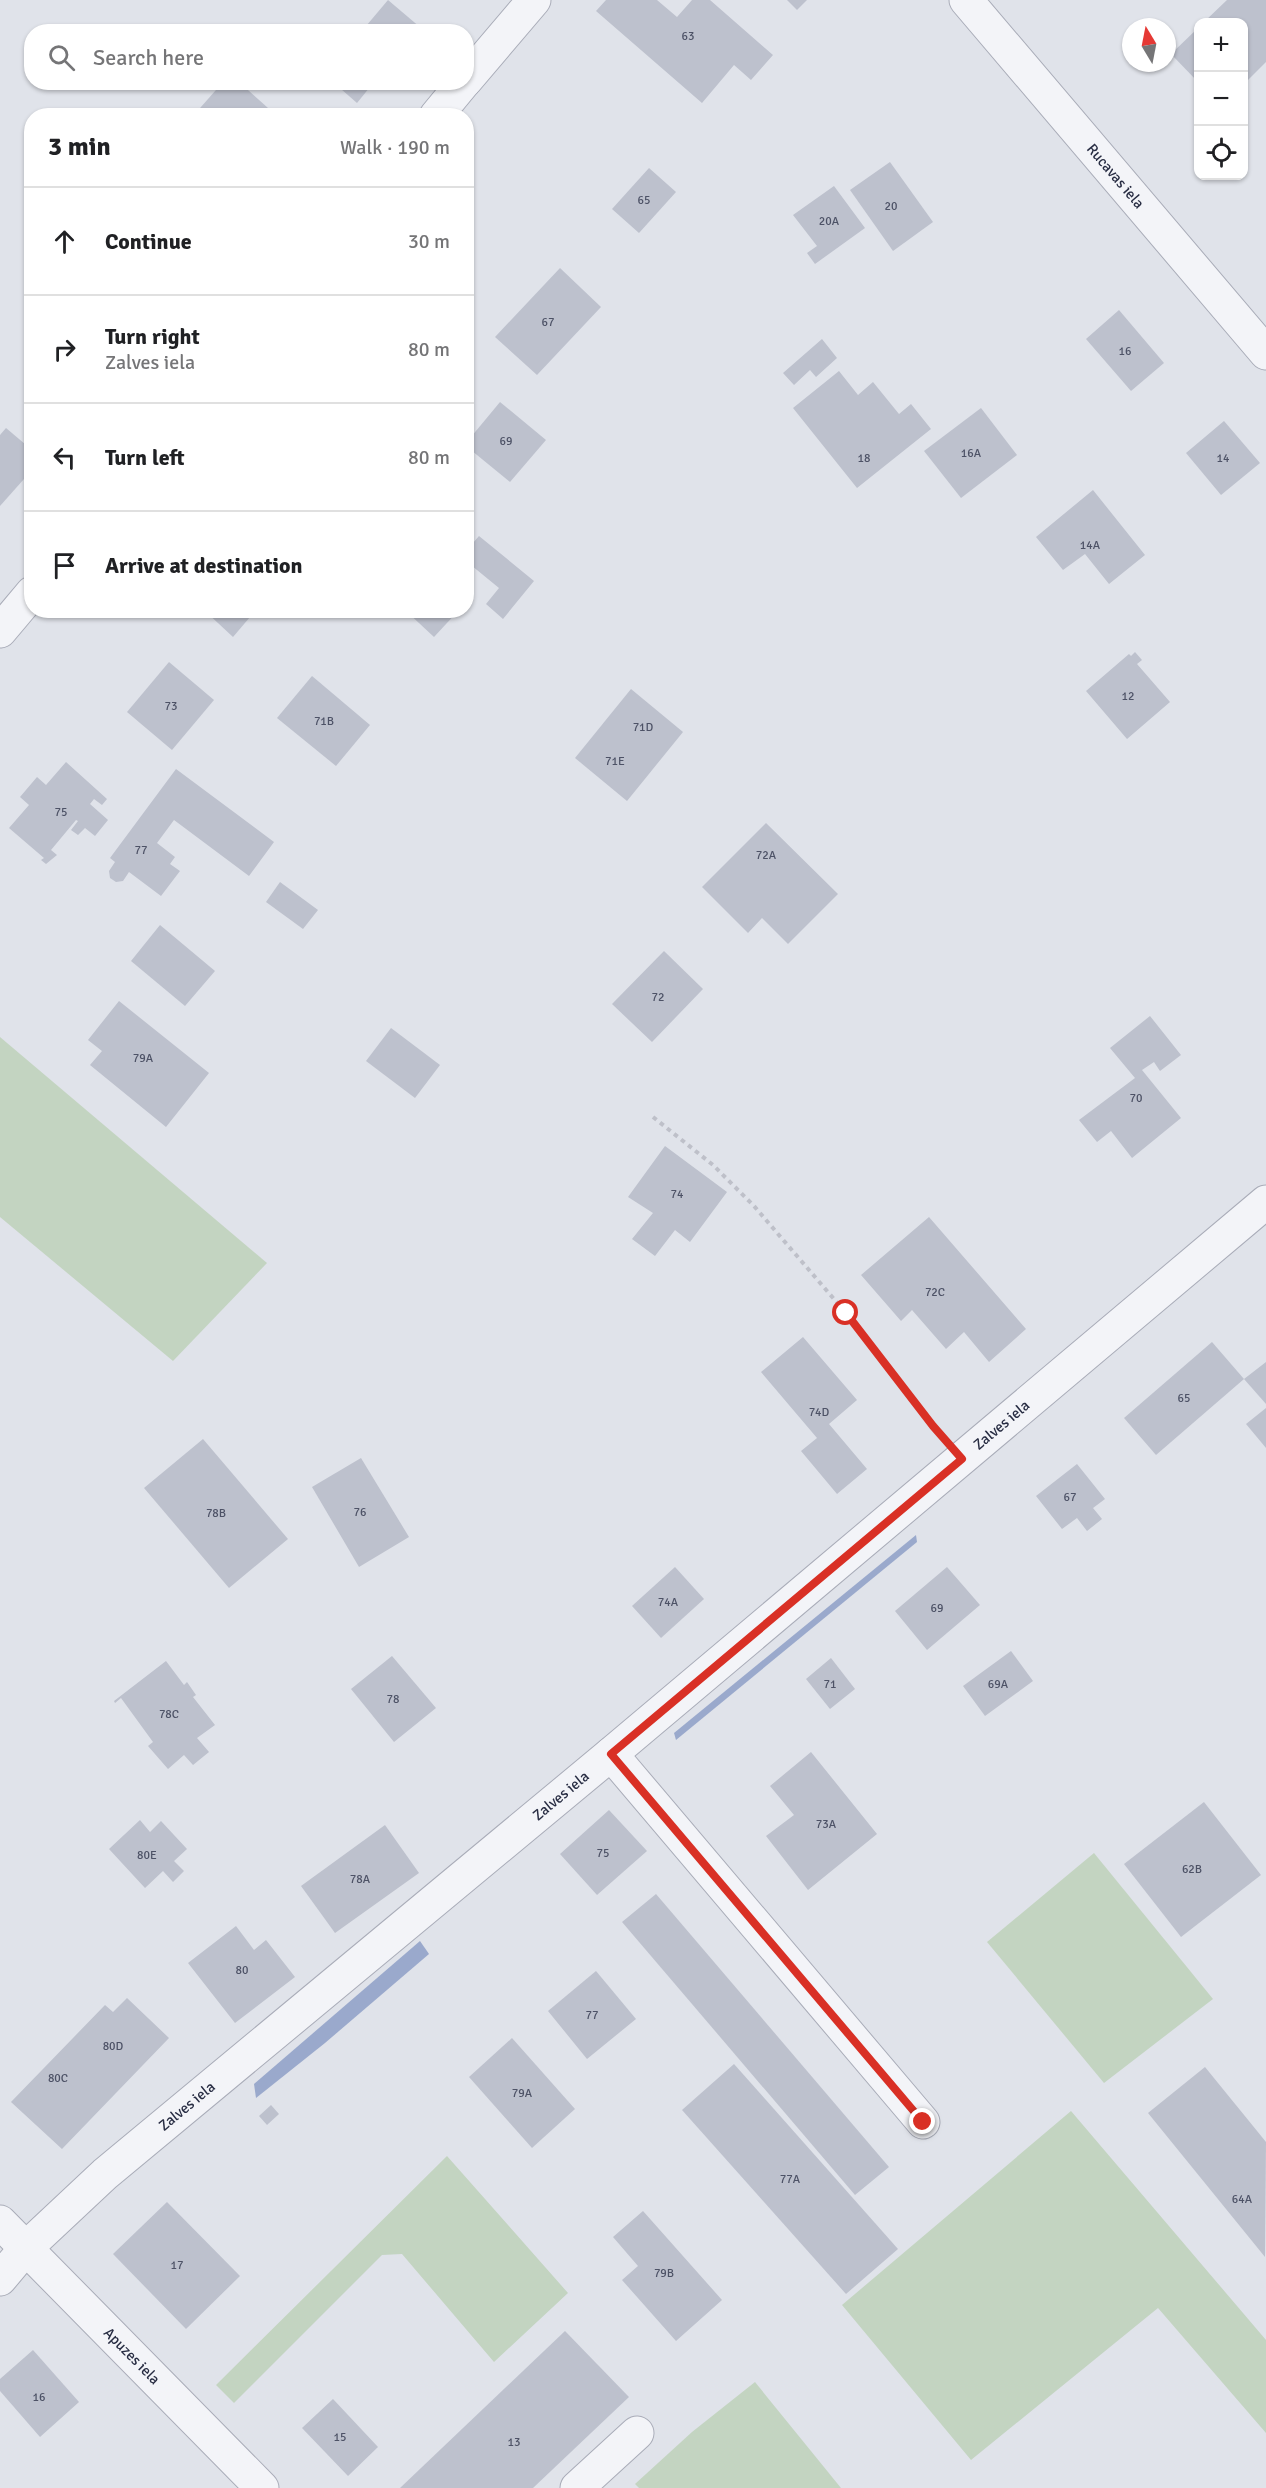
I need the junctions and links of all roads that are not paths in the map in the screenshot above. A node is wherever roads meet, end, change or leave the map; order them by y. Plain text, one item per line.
1 (534, 0) edge
2 (966, 0) edge
3 (474, 70) edge
4 (458, 90) edge
5 (443, 108) edge
6 (1266, 353) edge
7 (24, 602) edge
8 (0, 631) edge
9 (1266, 1202) edge
10 (611, 1754) junction
11 (923, 2122) dead end
12 (0, 2222) edge
13 (26, 2248) junction
14 (0, 2279) edge
15 (637, 2433) dead end
16 (262, 2488) edge
17 (577, 2488) edge

1 - 3 street
2 - 6 street, Rucavas iela
4 - 5 street
7 - 8 street
9 - 10 street, Zalves iela
10 - 11 street
10 - 13 street, Zalves iela
12 - 13 street, Apuzes iela
13 - 14 street, Zalves iela
13 - 16 street, Apuzes iela
15 - 17 street

